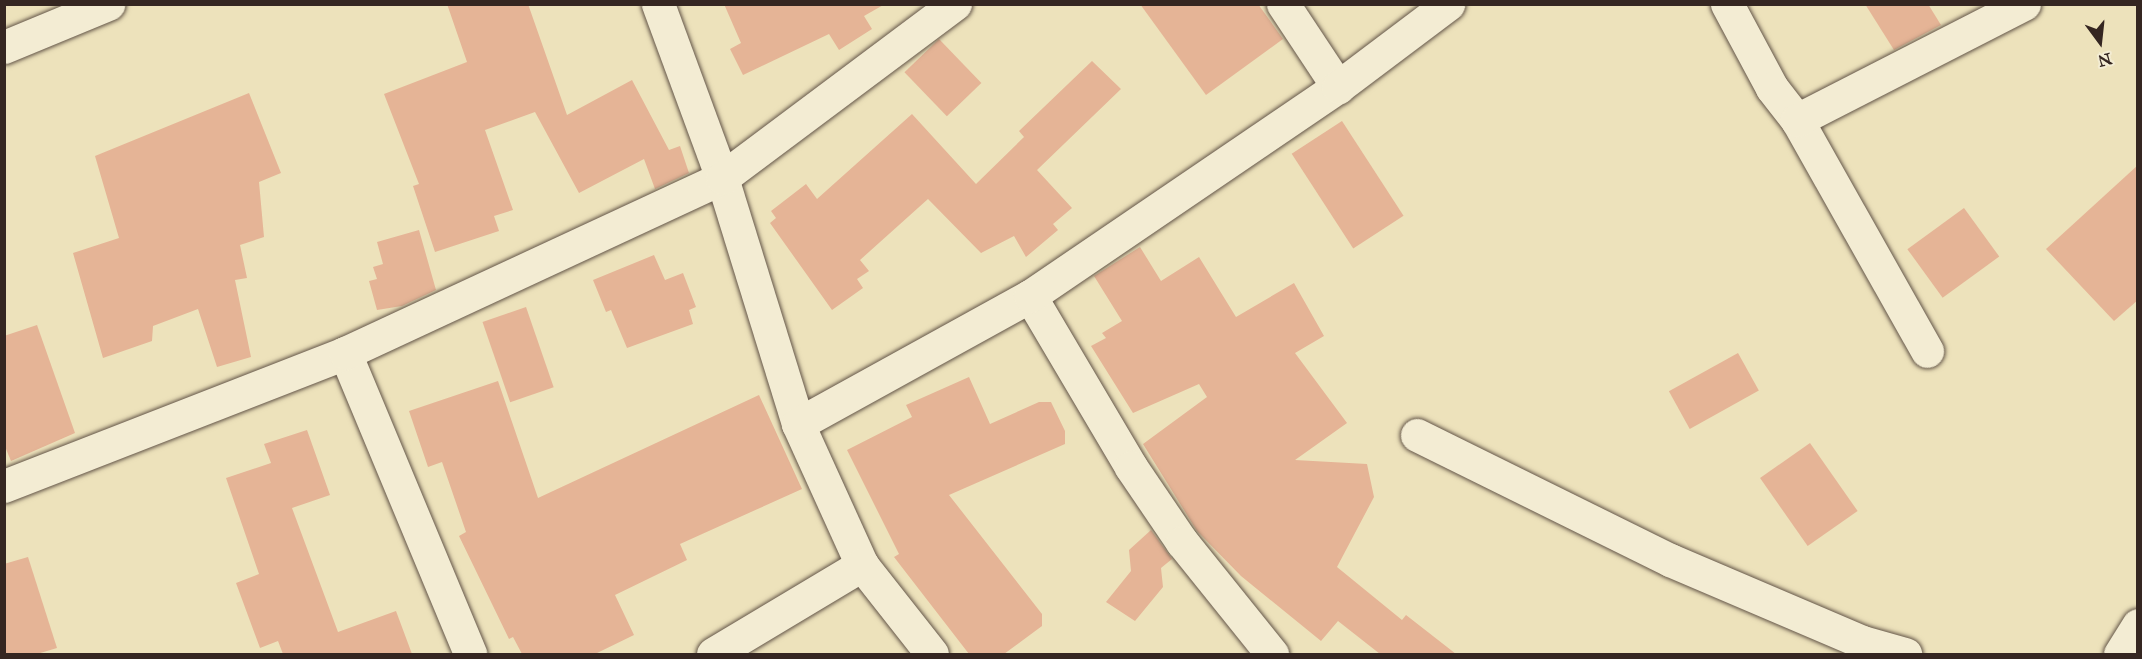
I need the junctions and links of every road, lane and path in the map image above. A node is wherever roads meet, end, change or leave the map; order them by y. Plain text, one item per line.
1 (108, 4) edge
2 (658, 4) edge
3 (955, 4) edge
4 (1283, 4) edge
5 (1448, 4) edge
6 (1727, 4) edge
7 (2024, 4) edge
8 (4, 47) edge
9 (1338, 87) junction
10 (1797, 120) junction
11 (722, 178) junction
12 (1030, 296) junction
13 (1927, 351) dead end
14 (345, 353) junction
15 (798, 424) junction
16 (1418, 435) dead end
17 (4, 486) edge
18 (862, 565) junction
19 (2138, 625) edge
20 (470, 654) edge
21 (713, 654) edge
22 (932, 654) edge
23 (1272, 654) edge
24 (1905, 654) edge
25 (2120, 654) edge

1 - 8 street
2 - 11 street
3 - 11 street
4 - 9 street
5 - 9 street
6 - 10 street
7 - 10 street
9 - 12 street
10 - 13 street
11 - 14 street
11 - 15 street
12 - 15 street
12 - 23 street
14 - 17 street
14 - 20 street
15 - 18 street
16 - 24 street
18 - 21 street
18 - 22 street
19 - 25 street

